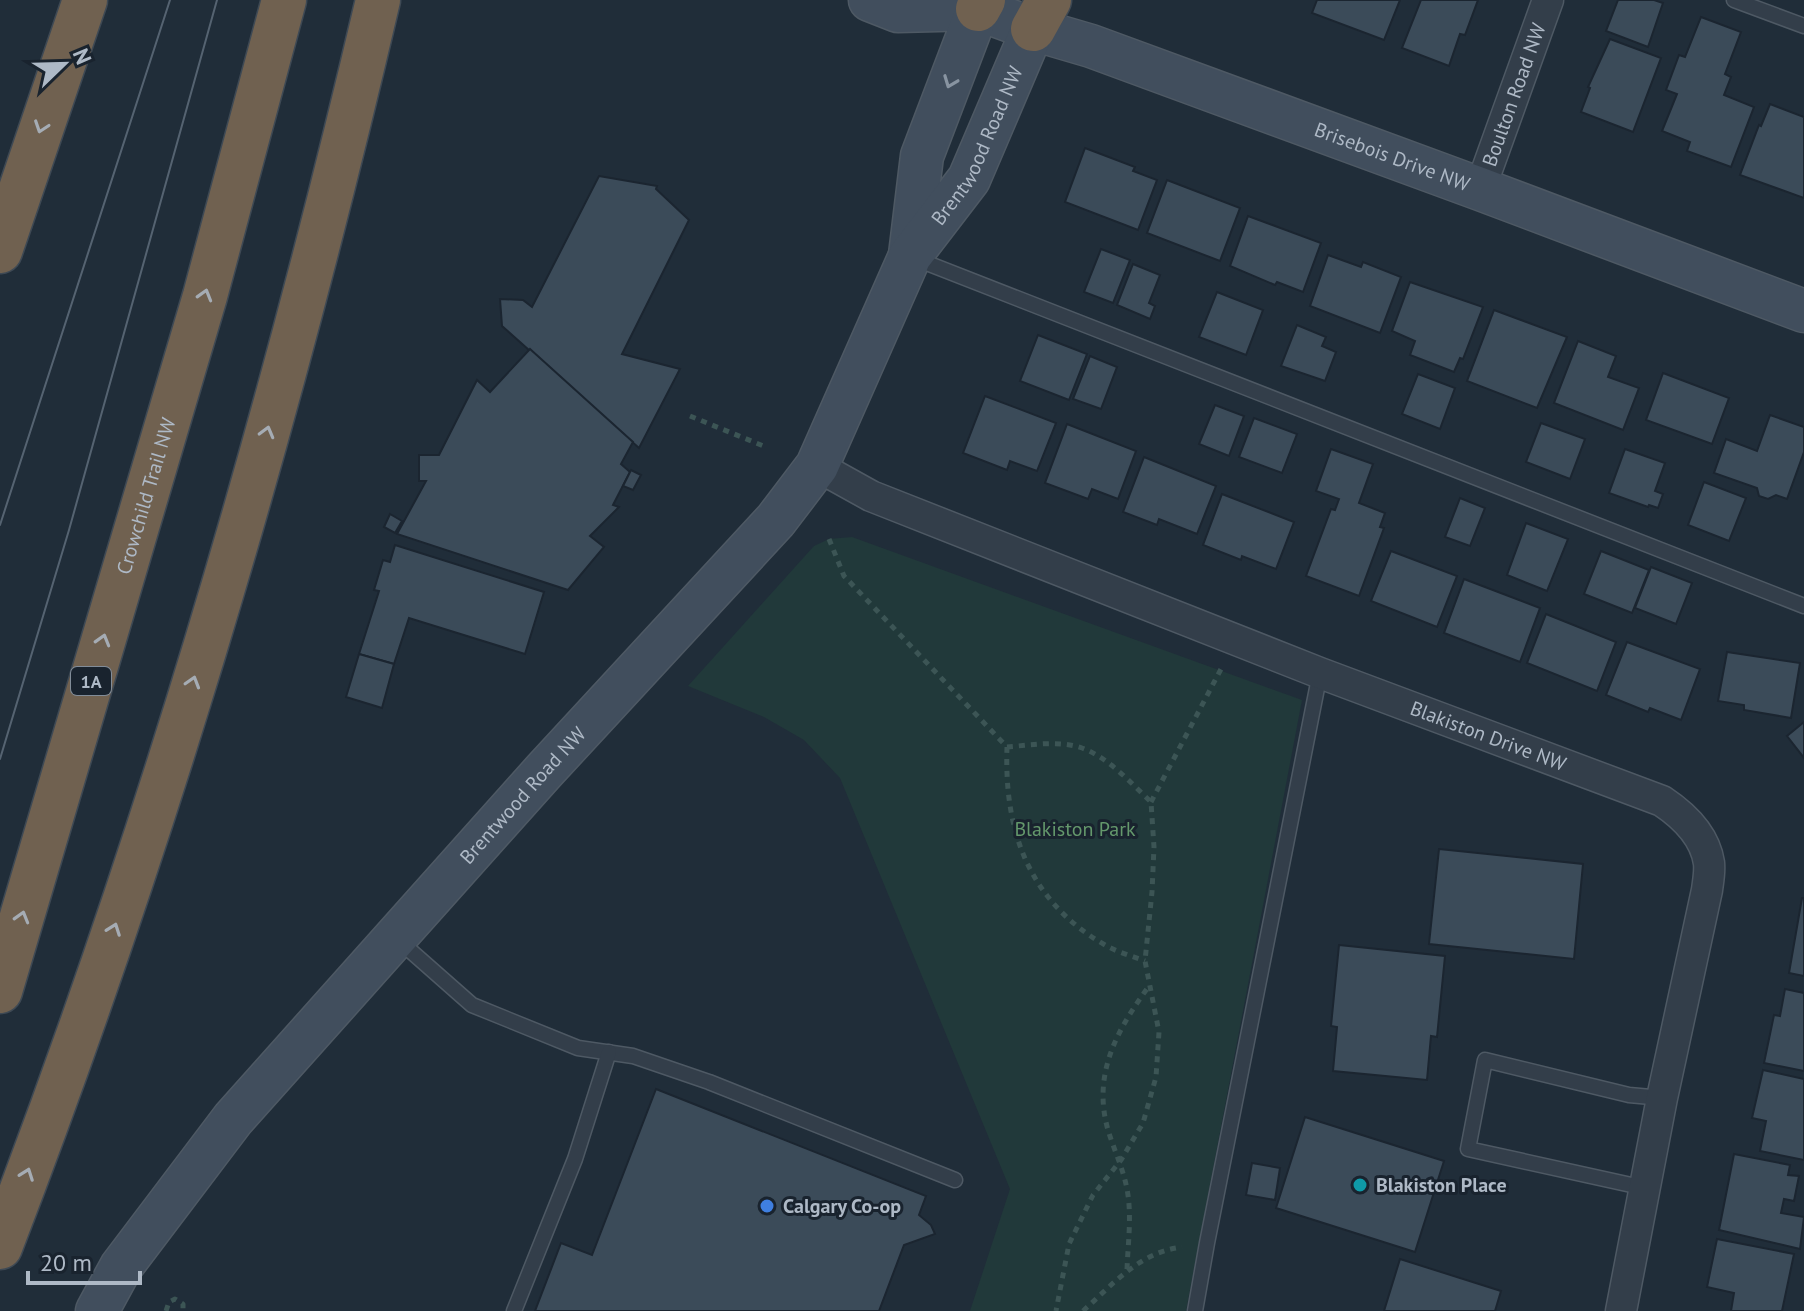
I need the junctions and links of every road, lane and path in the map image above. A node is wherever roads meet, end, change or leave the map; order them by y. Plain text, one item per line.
1 (85, 0) edge
2 (378, 0) edge
3 (870, 0) edge
4 (1548, 0) edge
5 (1734, 0) edge
6 (977, 3) edge
7 (284, 4) edge
8 (1041, 15) edge
9 (1802, 20) edge
10 (1480, 189) junction
11 (0, 251) edge
12 (910, 256) junction
13 (1804, 311) edge
14 (690, 416) dead end
15 (766, 447) dead end
16 (817, 466) junction
17 (829, 539) dead end
18 (1804, 606) edge
19 (1233, 638) junction
20 (1320, 673) junction
21 (1007, 747) junction
22 (1151, 802) junction
23 (396, 938) junction
24 (1145, 961) junction
25 (1149, 986) junction
26 (0, 991) edge
27 (609, 1052) junction
28 (1662, 1098) junction
29 (1121, 1160) junction
30 (955, 1180) dead end
31 (1645, 1188) junction
32 (1207, 1243) junction
33 (0, 1247) edge
34 (1127, 1269) junction
35 (97, 1311) edge
36 (166, 1311) edge
37 (183, 1311) edge
38 (514, 1311) edge
39 (1056, 1311) edge
40 (1083, 1311) edge
41 (1195, 1311) edge
42 (1621, 1311) edge

1 -> 11 highway
33 -> 2 highway
3 - 6 street
4 - 10 street, Boulton Road NW
5 - 9 lane
6 - 8 street, Brisebois Drive NW
6 -> 12 street, Brentwood Road NW
26 -> 7 highway, Crowchild Trail NW / 1A
8 - 10 street, Brisebois Drive NW
8 - 12 street, Brentwood Road NW
10 - 13 street, Brisebois Drive NW
12 - 16 street, Brentwood Road NW
12 - 18 lane
14 - 15 path
16 - 19 street, Blakiston Drive NW
16 - 23 street, Brentwood Road NW
17 - 21 path
19 - 20 street, Blakiston Drive NW
19 - 22 path
20 - 28 street, Blakiston Drive NW
20 - 32 lane
21 - 22 path
21 - 24 path
22 - 24 path
23 - 27 lane
23 - 35 street, Brentwood Road NW
24 - 25 path
25 - 29 path
25 - 29 path
27 - 30 lane
27 - 38 lane
28 - 31 street, Blakiston Drive NW
28 - 31 lane
29 - 34 path
29 - 39 path
31 - 42 street, Blakiston Drive NW
32 - 34 path
32 - 41 lane
34 - 40 path
36 - 37 path

